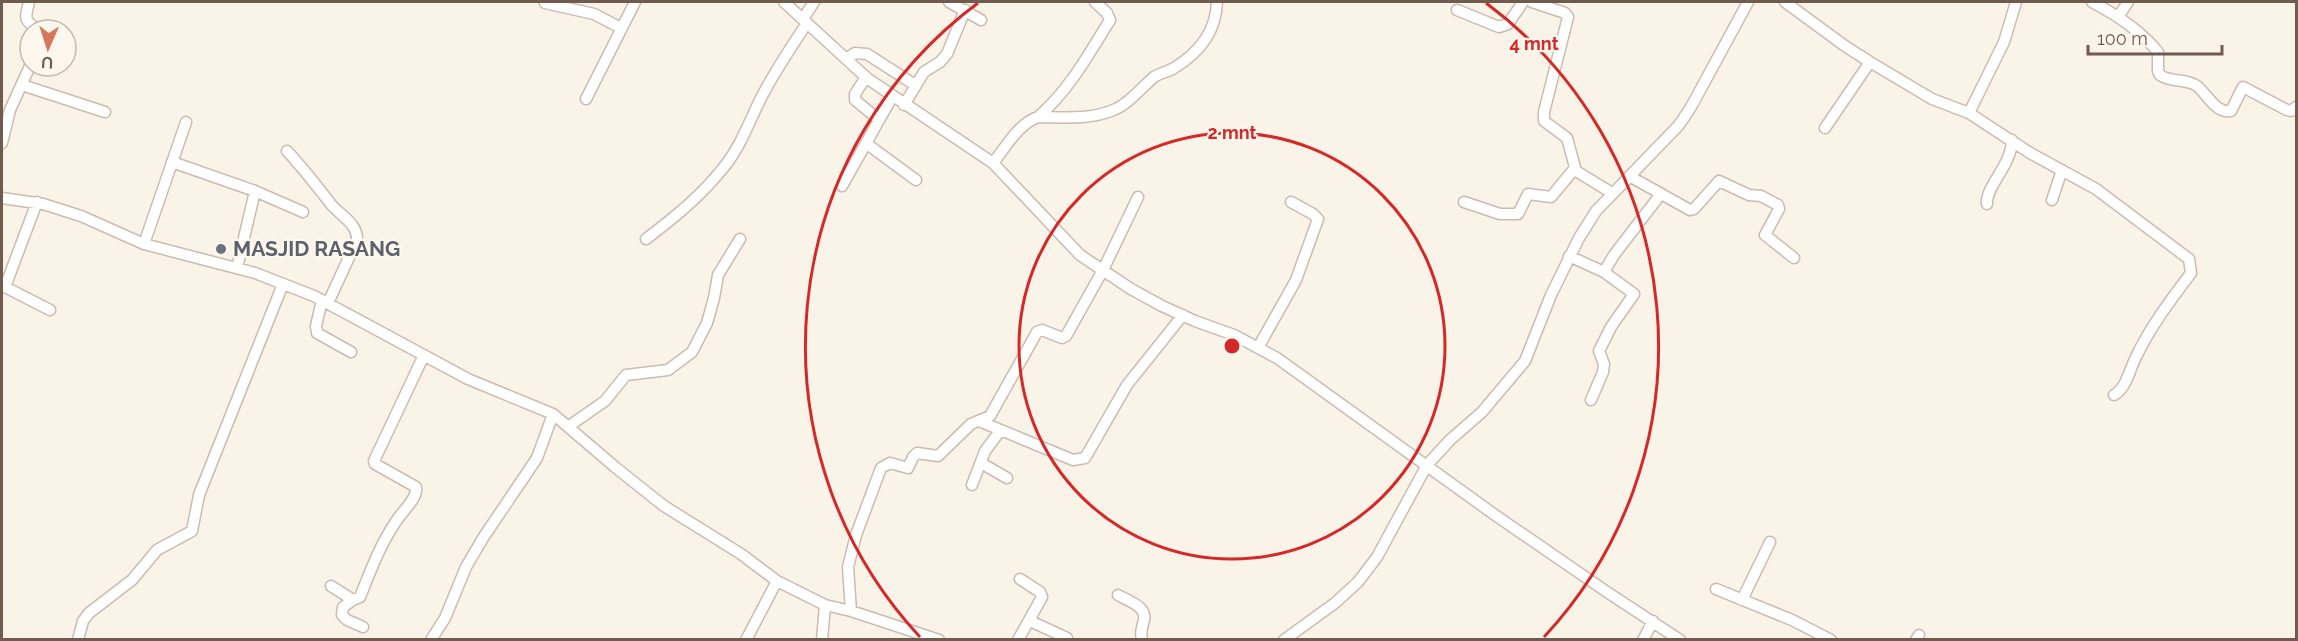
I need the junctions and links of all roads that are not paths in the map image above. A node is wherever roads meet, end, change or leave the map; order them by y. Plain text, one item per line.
1 (29, 2) edge
2 (634, 2) edge
3 (784, 2) edge
4 (814, 2) edge
5 (949, 2) edge
6 (1095, 2) edge
7 (1217, 2) edge
8 (1524, 2) edge
9 (1532, 2) edge
10 (1748, 2) edge
11 (1785, 2) edge
12 (2016, 2) edge
13 (2092, 2) edge
14 (2128, 2) edge
15 (545, 3) edge
16 (965, 10) junction
17 (1457, 10) dead end
18 (2118, 17) junction
19 (26, 18) edge
20 (981, 20) dead end
21 (805, 21) junction
22 (621, 28) junction
23 (846, 59) junction
24 (1870, 62) junction
25 (866, 77) junction
26 (25, 78) edge
27 (22, 85) junction
28 (915, 85) junction
29 (892, 97) junction
30 (586, 99) dead end
31 (904, 105) junction
32 (2296, 107) edge
33 (105, 112) dead end
34 (1968, 113) junction
35 (1038, 117) junction
36 (878, 119) junction
37 (186, 122) dead end
38 (1825, 128) dead end
39 (2012, 140) junction
40 (2, 143) edge
41 (867, 144) junction
42 (287, 151) dead end
43 (172, 162) junction
44 (993, 164) junction
45 (1575, 168) junction
46 (2062, 170) junction
47 (1631, 177) junction
48 (915, 180) dead end
49 (842, 186) dead end
50 (255, 191) junction
51 (1612, 193) junction
52 (1660, 195) junction
53 (1137, 196) dead end
54 (2, 198) edge
55 (2052, 200) dead end
56 (37, 202) junction
57 (1292, 202) dead end
58 (1464, 202) dead end
59 (1987, 204) dead end
60 (303, 212) dead end
61 (646, 239) dead end
62 (740, 239) dead end
63 (144, 244) junction
64 (1569, 256) junction
65 (1794, 258) dead end
66 (237, 268) junction
67 (1103, 270) junction
68 (1604, 272) junction
69 (284, 284) junction
70 (3, 286) edge
71 (325, 302) junction
72 (50, 310) dead end
73 (1183, 315) junction
74 (1259, 346) junction
75 (351, 352) dead end
76 (424, 355) junction
77 (2114, 394) dead end
78 (1591, 400) dead end
79 (553, 414) junction
80 (979, 421) junction
81 (569, 426) junction
82 (1000, 431) junction
83 (981, 463) junction
84 (1427, 465) junction
85 (1007, 478) dead end
86 (972, 486) dead end
87 (1770, 542) dead end
88 (1020, 579) dead end
89 (777, 581) junction
90 (331, 586) dead end
91 (1716, 589) dead end
92 (1118, 595) dead end
93 (353, 600) junction
94 (1742, 600) junction
95 (825, 605) junction
96 (851, 611) junction
97 (1030, 621) junction
98 (1653, 621) junction
99 (363, 627) dead end
100 (1067, 638) edge
101 (78, 639) edge
102 (432, 639) edge
103 (746, 639) edge
104 (822, 639) edge
105 (939, 639) edge
106 (1018, 639) edge
107 (1142, 639) edge
108 (1284, 639) edge
109 (1643, 639) edge
110 (1680, 639) edge
111 (1827, 639) edge

1 - 19 street
2 - 22 street
3 - 21 street
4 - 21 street
5 - 16 street
6 - 35 street
7 - 35 street
8 - 17 street
9 - 45 street
10 - 47 street
11 - 24 street
12 - 34 street
13 - 18 street
14 - 18 street
15 - 22 street
16 - 20 street
16 - 28 street
18 - 32 street
21 - 23 street
21 - 61 street
22 - 30 street
23 - 25 street
23 - 28 street
24 - 34 street
24 - 38 street
25 - 29 street
25 - 36 street
26 - 27 street
27 - 33 street
27 - 40 street
28 - 31 street
29 - 31 street
29 - 36 street
31 - 44 street
34 - 39 street
35 - 44 street
36 - 41 street
37 - 43 street
39 - 46 street
39 - 59 street
41 - 48 street
41 - 49 street
42 - 71 street
43 - 50 street
43 - 63 street
44 - 67 street
45 - 51 street
45 - 58 street
46 - 55 street
46 - 77 street
47 - 51 street
47 - 52 street
50 - 60 street
50 - 66 street
51 - 64 street
52 - 65 street
52 - 68 street
53 - 67 street
54 - 56 street
56 - 63 street
56 - 70 street
57 - 74 street
62 - 81 street
63 - 66 street
64 - 68 street
64 - 84 street
66 - 69 street
67 - 73 street
67 - 80 street
68 - 78 street
69 - 71 street
69 - 101 street
70 - 72 street
71 - 75 street
71 - 76 street
73 - 74 street
73 - 82 street
74 - 84 street
76 - 79 street
76 - 93 street
79 - 81 street
79 - 102 street
80 - 82 street
80 - 96 street
81 - 89 street
82 - 83 street
83 - 85 street
83 - 86 street
84 - 98 street
84 - 108 street
87 - 94 street
88 - 97 street
89 - 95 street
89 - 103 street
90 - 93 street
91 - 94 street
92 - 107 street
93 - 99 street
94 - 111 street
95 - 96 street
95 - 104 street
96 - 105 street
97 - 100 street
97 - 106 street
98 - 109 street
98 - 110 street

